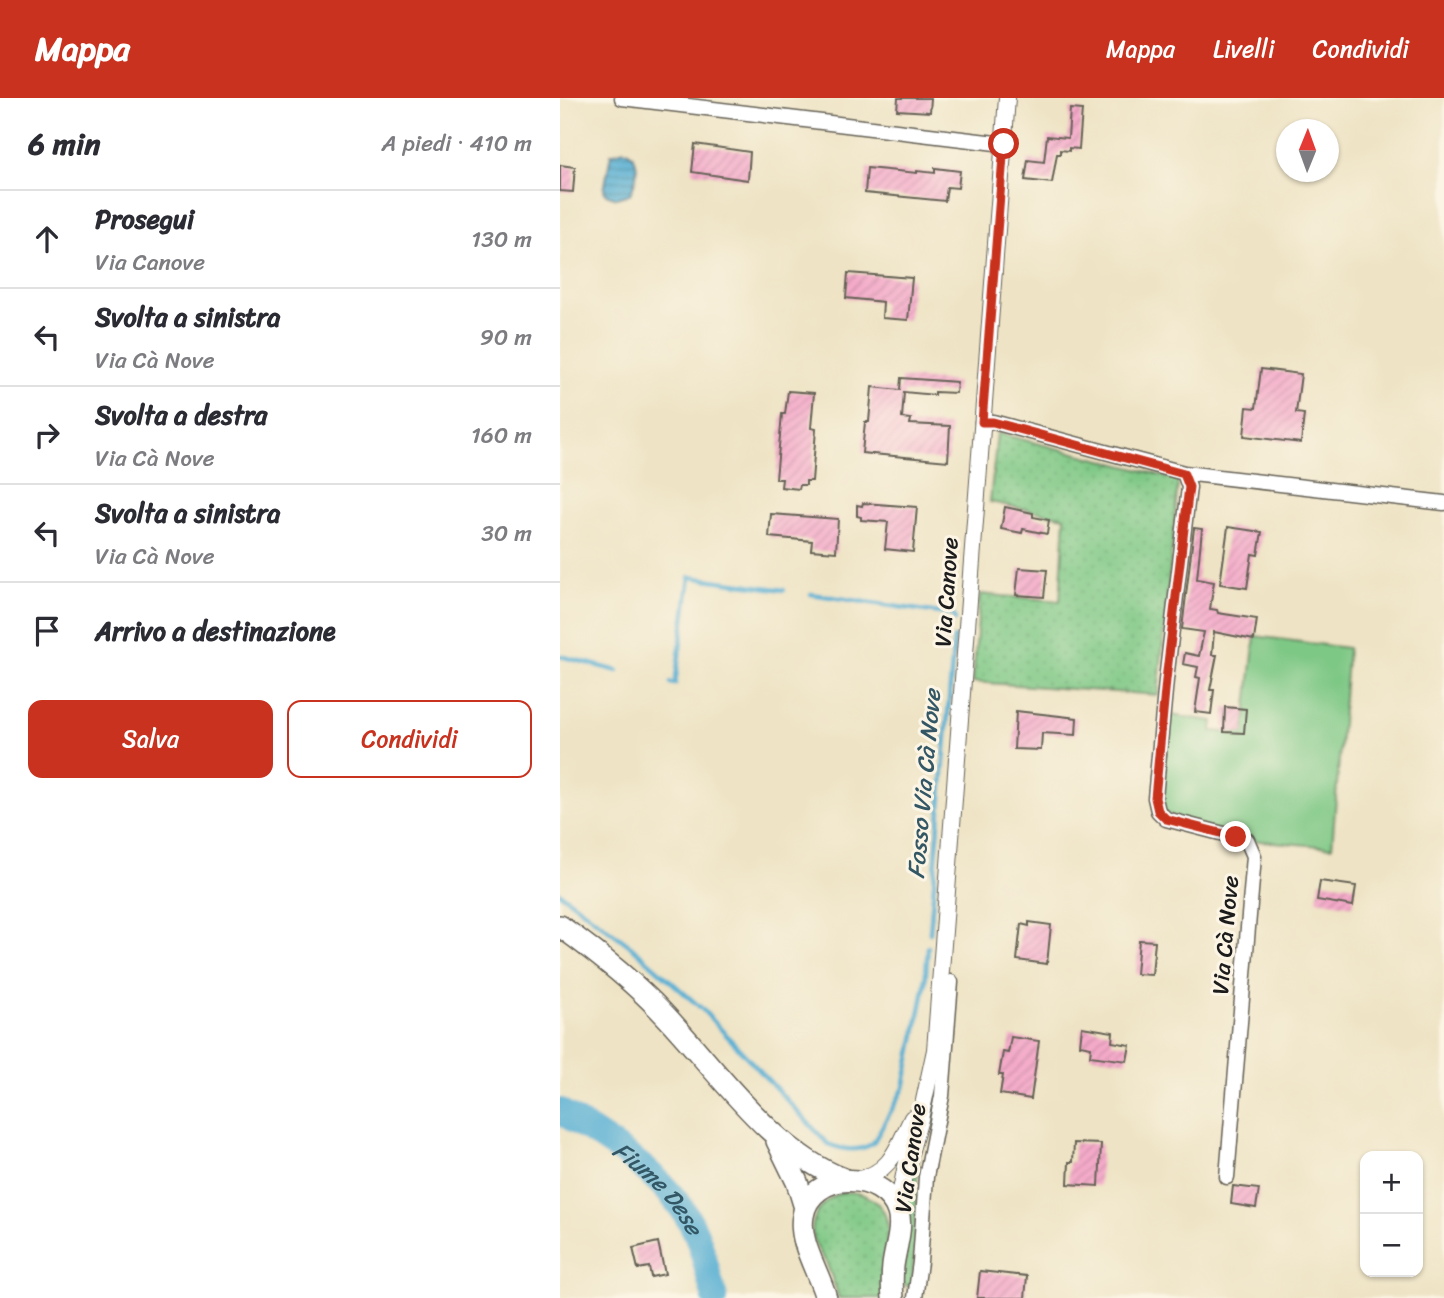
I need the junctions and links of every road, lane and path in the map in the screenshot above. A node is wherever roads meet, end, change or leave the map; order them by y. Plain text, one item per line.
1 (622, 98) edge
2 (1007, 98) edge
3 (1004, 144) junction
4 (982, 422) junction
5 (1184, 474) junction
6 (1444, 503) edge
7 (560, 926) edge
8 (951, 982) dead end
9 (927, 1088) junction
10 (774, 1136) junction
11 (1227, 1177) dead end
12 (850, 1180) junction
13 (805, 1208) junction
14 (897, 1211) junction
15 (826, 1298) edge
16 (893, 1298) edge
17 (915, 1298) edge

1 - 3 street
2 - 3 street, Via Canove
3 - 4 street, Via Canove
4 - 5 street
4 - 9 street, Via Canove
5 - 6 street
5 - 11 street, Via Cà Nove
7 - 10 main road
8 - 17 street, Via Canove
9 - 12 street, Via Canove
9 - 14 street, Via Canove
10 - 12 main road
10 - 13 main road
12 - 13 main road
12 - 14 main road
13 - 15 main road
14 - 16 main road

